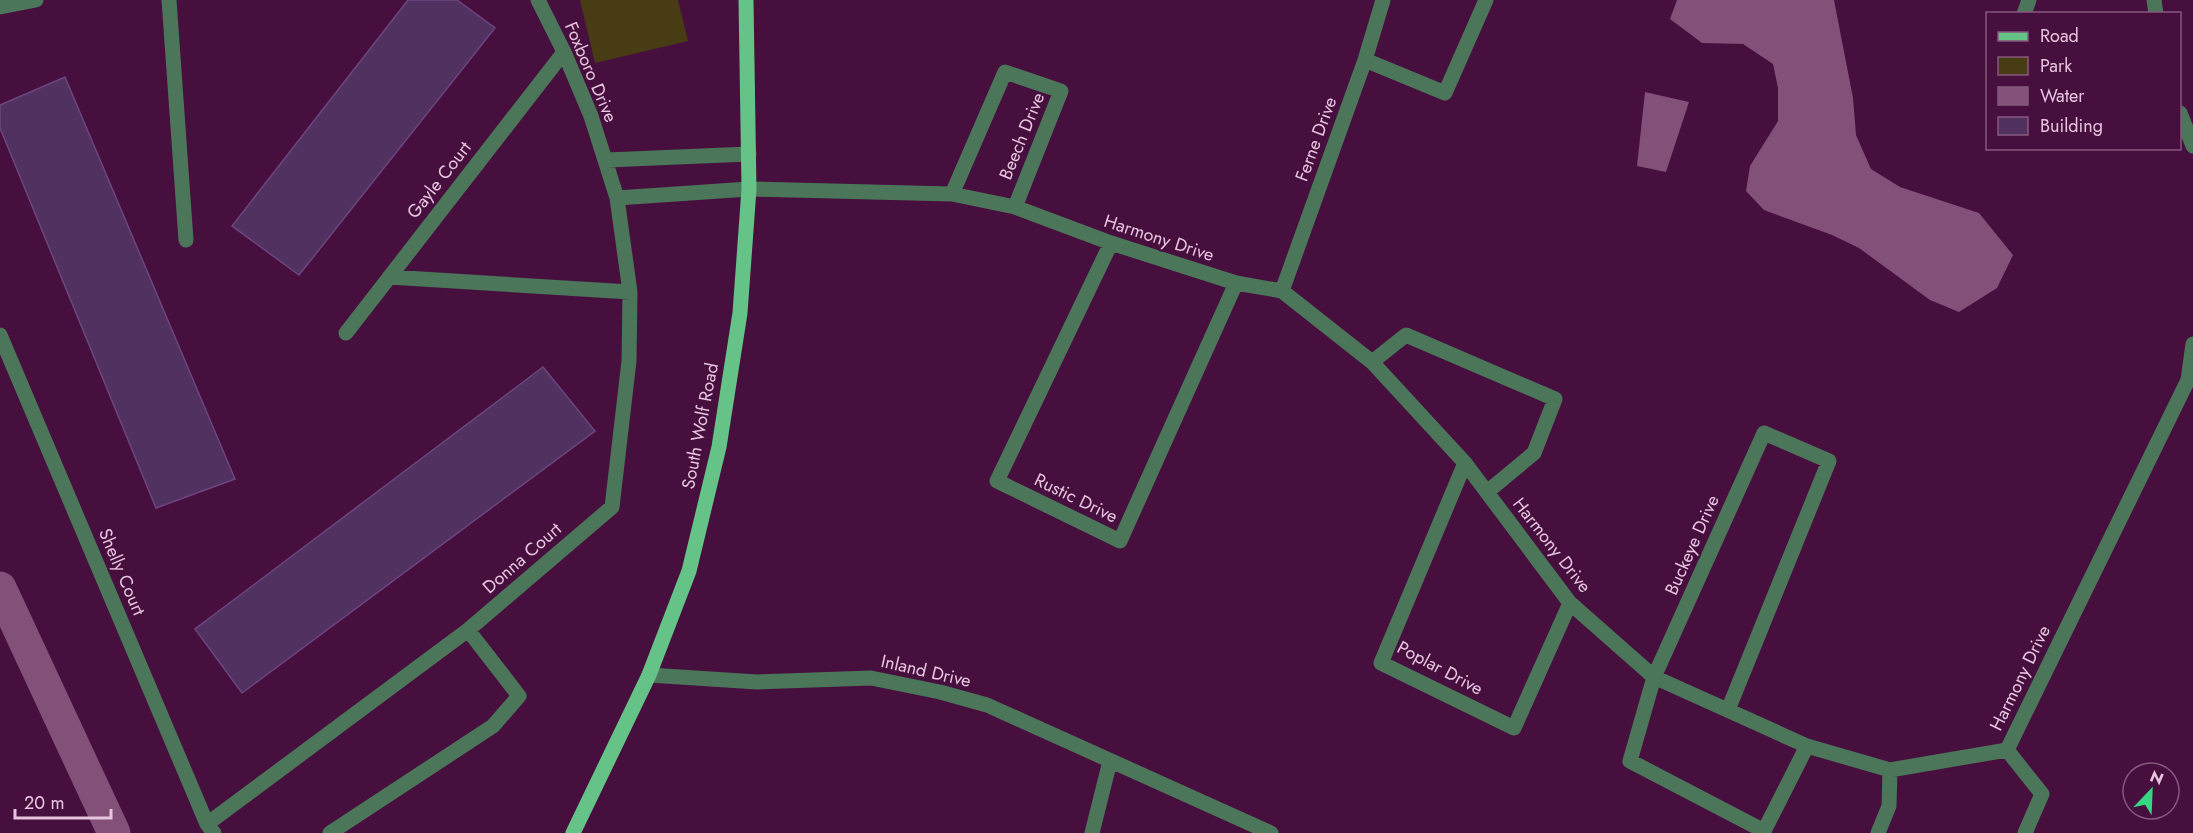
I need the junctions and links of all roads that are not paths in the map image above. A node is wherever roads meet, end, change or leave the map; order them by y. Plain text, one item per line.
1 (36, 0) edge
2 (169, 0) edge
3 (538, 0) edge
4 (746, 0) edge
5 (1383, 0) edge
6 (1486, 0) edge
7 (0, 7) edge
8 (564, 52) junction
9 (1365, 60) junction
10 (2181, 116) edge
11 (2193, 146) edge
12 (749, 153) junction
13 (607, 160) junction
14 (749, 189) junction
15 (951, 194) junction
16 (618, 198) junction
17 (1015, 207) junction
18 (186, 240) dead end
19 (1111, 243) junction
20 (389, 277) junction
21 (1236, 283) junction
22 (1282, 291) junction
23 (630, 292) junction
24 (346, 333) dead end
25 (0, 335) edge
26 (2193, 344) edge
27 (1372, 362) junction
28 (1465, 463) junction
29 (1486, 492) junction
30 (1570, 603) junction
31 (468, 630) junction
32 (649, 675) junction
33 (1654, 677) junction
34 (1728, 710) junction
35 (1807, 746) junction
36 (2007, 750) junction
37 (1110, 761) junction
38 (1890, 770) junction
39 (211, 828) edge
40 (330, 833) edge
41 (573, 833) edge
42 (1092, 833) edge
43 (1271, 833) edge
44 (1878, 833) edge
45 (2025, 833) edge

1 - 7 street
2 - 18 street
3 - 8 street, Foxboro Drive
4 - 12 main road, South Wolf Road
5 - 9 street, Ferne Drive
6 - 9 street
8 - 13 street, Foxboro Drive
8 - 20 street, Gayle Court
9 - 22 street, Ferne Drive
10 - 11 street
12 - 13 street
12 - 14 main road, South Wolf Road
13 - 16 street, Foxboro Drive
14 - 15 street, Harmony Drive
14 - 16 street
14 - 32 main road, South Wolf Road
15 - 17 street, Harmony Drive
15 - 17 street, Beech Drive
16 - 23 street, Donna Court
17 - 19 street, Harmony Drive
19 - 21 street, Harmony Drive
19 - 21 street, Rustic Drive
20 - 23 street
20 - 24 street, Gayle Court
21 - 22 street, Harmony Drive
22 - 27 street, Harmony Drive
23 - 31 street, Donna Court
25 - 39 street, Shelly Court
26 - 36 street, Harmony Drive
27 - 28 street, Harmony Drive
27 - 29 street
28 - 29 street, Harmony Drive
28 - 30 street, Poplar Drive
29 - 30 street, Harmony Drive
30 - 33 street, Harmony Drive
31 - 39 street, Donna Court
31 - 40 street
32 - 37 street, Inland Drive
32 - 41 main road, South Wolf Road
33 - 34 street, Harmony Drive
33 - 34 street, Buckeye Drive
33 - 35 street, Buckeye Drive
34 - 35 street, Harmony Drive
35 - 38 street, Harmony Drive
36 - 38 street, Harmony Drive
36 - 45 street
37 - 42 street
37 - 43 street, Inland Drive
38 - 44 street

